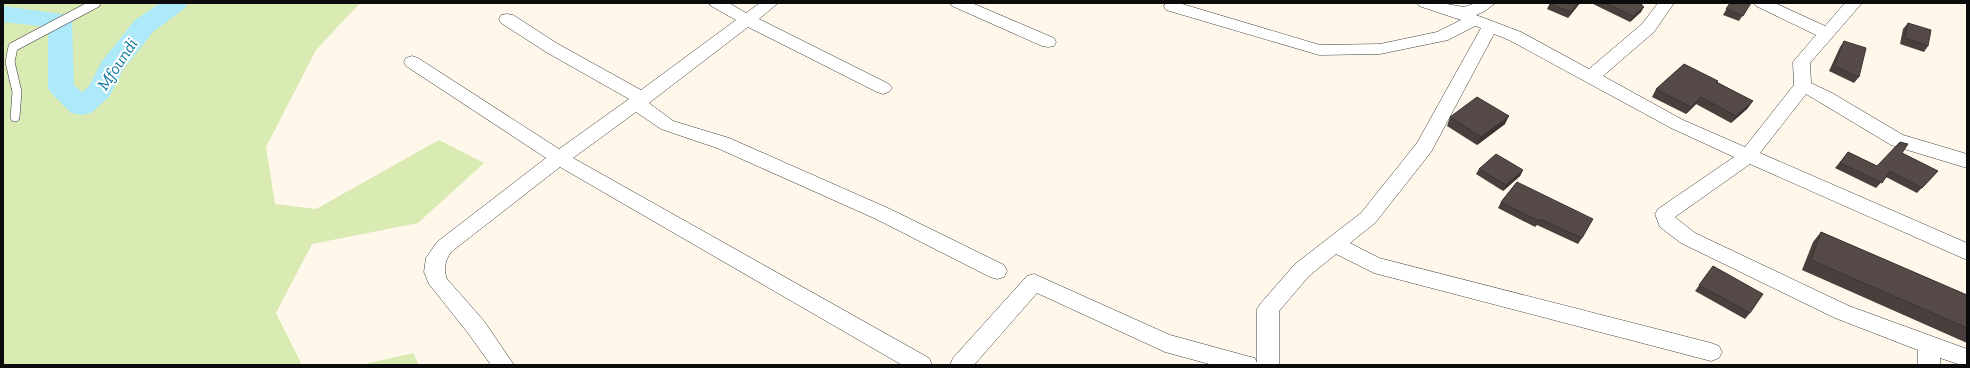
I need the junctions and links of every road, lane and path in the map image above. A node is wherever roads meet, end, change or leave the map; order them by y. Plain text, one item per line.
1 (96, 3) edge
2 (717, 3) edge
3 (770, 3) edge
4 (958, 3) edge
5 (1176, 3) edge
6 (1425, 3) edge
7 (1486, 3) edge
8 (1666, 3) edge
9 (1762, 3) edge
10 (1854, 3) edge
11 (1457, 13) junction
12 (507, 19) dead end
13 (748, 19) junction
14 (1482, 23) junction
15 (1828, 33) junction
16 (1048, 42) dead end
17 (412, 62) dead end
18 (1591, 77) junction
19 (1803, 86) junction
20 (883, 88) dead end
21 (639, 101) junction
22 (15, 117) dead end
23 (1747, 157) junction
24 (559, 158) junction
25 (1967, 161) edge
26 (1336, 244) junction
27 (1967, 252) edge
28 (997, 271) dead end
29 (1711, 352) dead end
30 (1929, 355) edge
31 (1967, 358) edge
32 (502, 365) edge
33 (921, 365) edge
34 (961, 365) edge
35 (1247, 365) edge
36 (1268, 365) edge

1 - 22 lane
2 - 13 street
3 - 13 street
4 - 16 street
5 - 14 street
6 - 11 street
7 - 11 street
8 - 18 street
9 - 15 street
10 - 15 street
11 - 14 street
12 - 21 street
13 - 20 street
13 - 21 street
14 - 18 street
14 - 26 street
15 - 19 street
17 - 24 street
18 - 23 street
19 - 23 street
19 - 25 street
21 - 24 street
21 - 28 street
23 - 27 street
23 - 30 street
24 - 32 street
24 - 33 street
26 - 29 street
26 - 36 street
30 - 31 street
34 - 35 street

